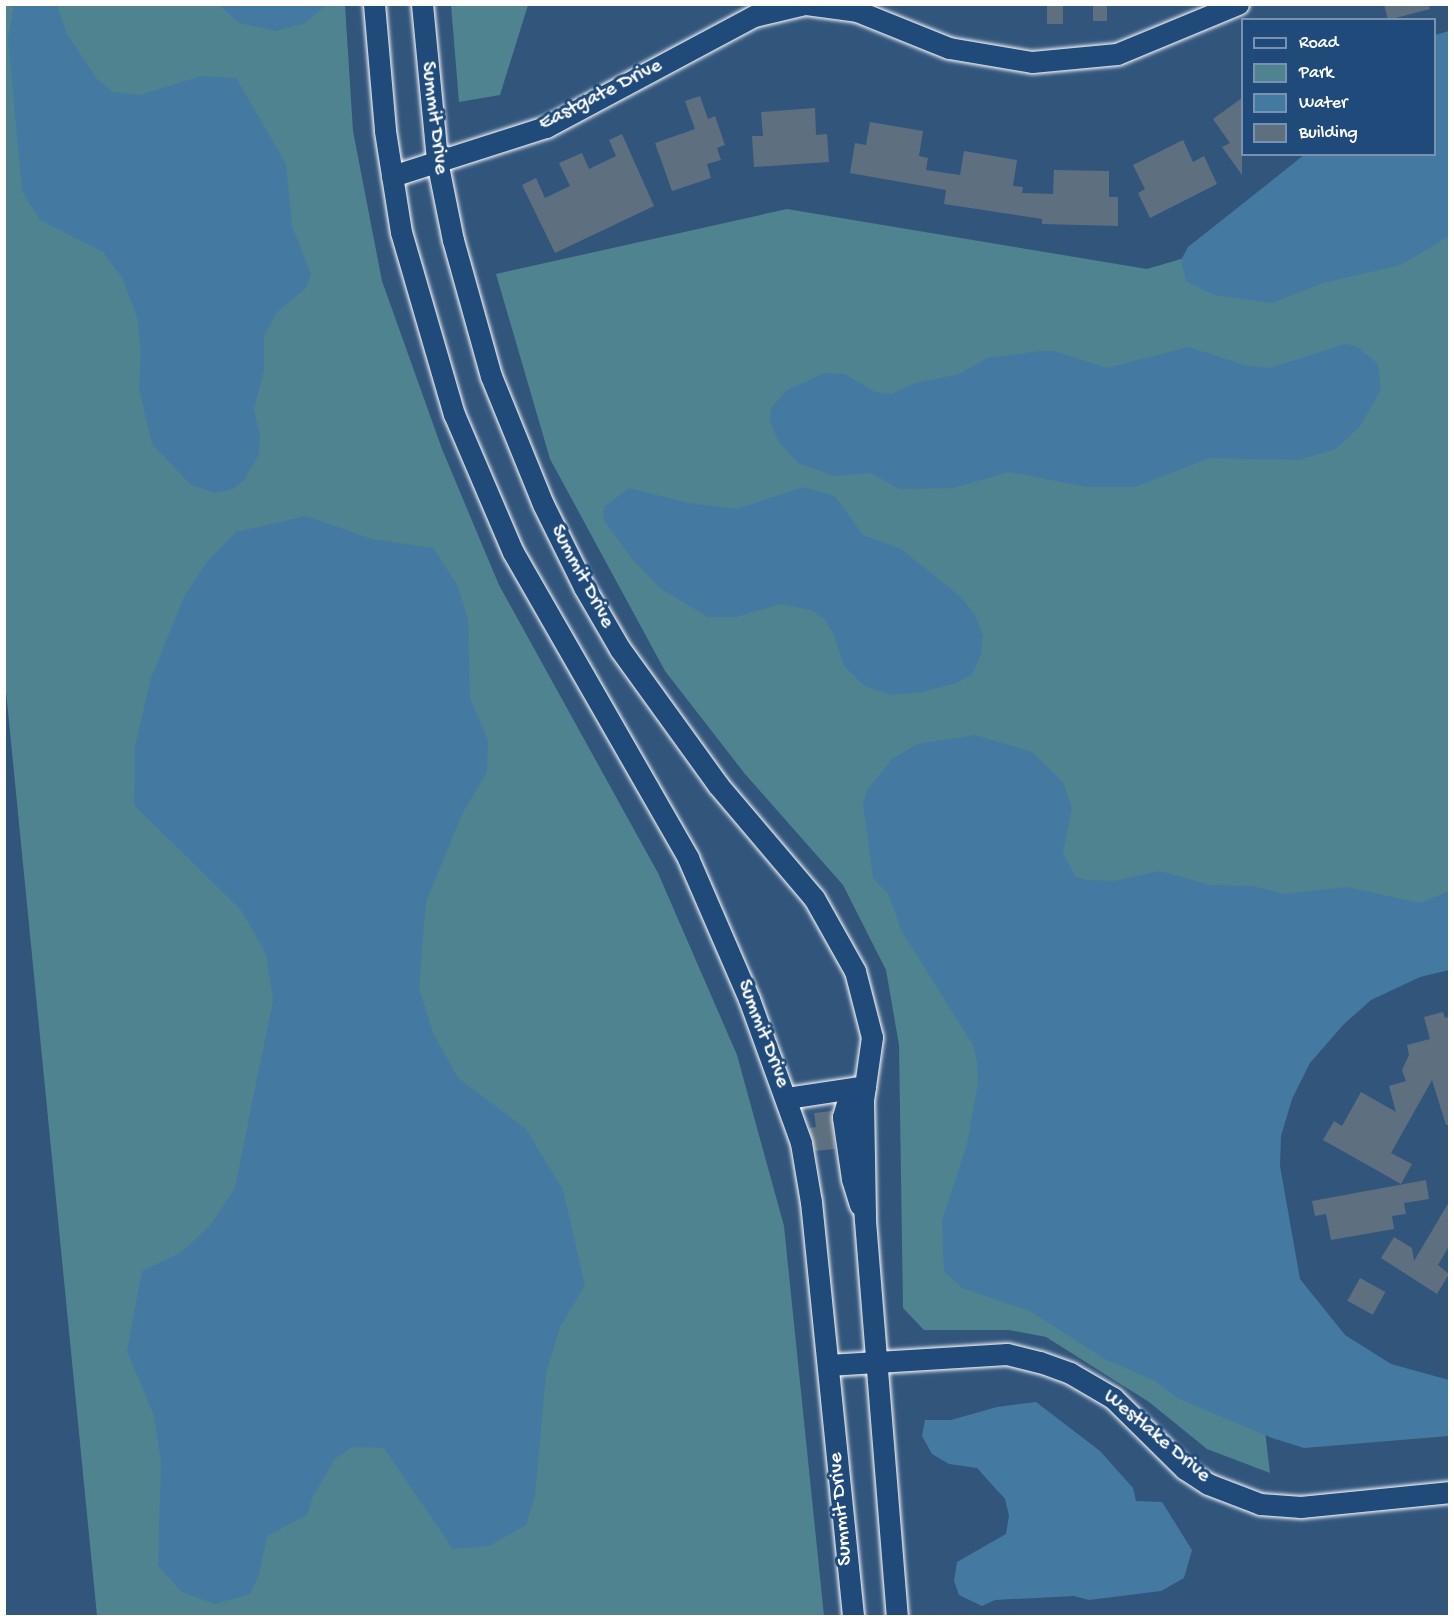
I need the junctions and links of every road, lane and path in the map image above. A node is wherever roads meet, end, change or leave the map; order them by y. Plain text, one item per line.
1 (374, 4) edge
2 (422, 4) edge
3 (805, 4) edge
4 (1238, 4) edge
5 (884, 12) edge
6 (437, 161) junction
7 (392, 176) junction
8 (866, 1086) junction
9 (787, 1098) junction
10 (876, 1362) junction
11 (828, 1365) junction
12 (1449, 1492) edge
13 (853, 1617) edge
14 (897, 1617) edge

1 - 7 street, Summit Drive
2 - 6 street, Summit Drive
3 - 5 street, Eastgate Drive
3 - 6 street, Eastgate Drive
4 - 5 street, Eastgate Drive
6 - 7 street, Eastgate Drive
6 - 8 street, Summit Drive
7 - 9 street, Summit Drive
8 - 9 street, Summit Drive
8 - 10 street, Summit Drive
9 - 11 street, Summit Drive
10 - 11 street, Westlake Drive
10 - 12 street, Westlake Drive
10 - 14 street, Summit Drive
11 - 13 street, Summit Drive

